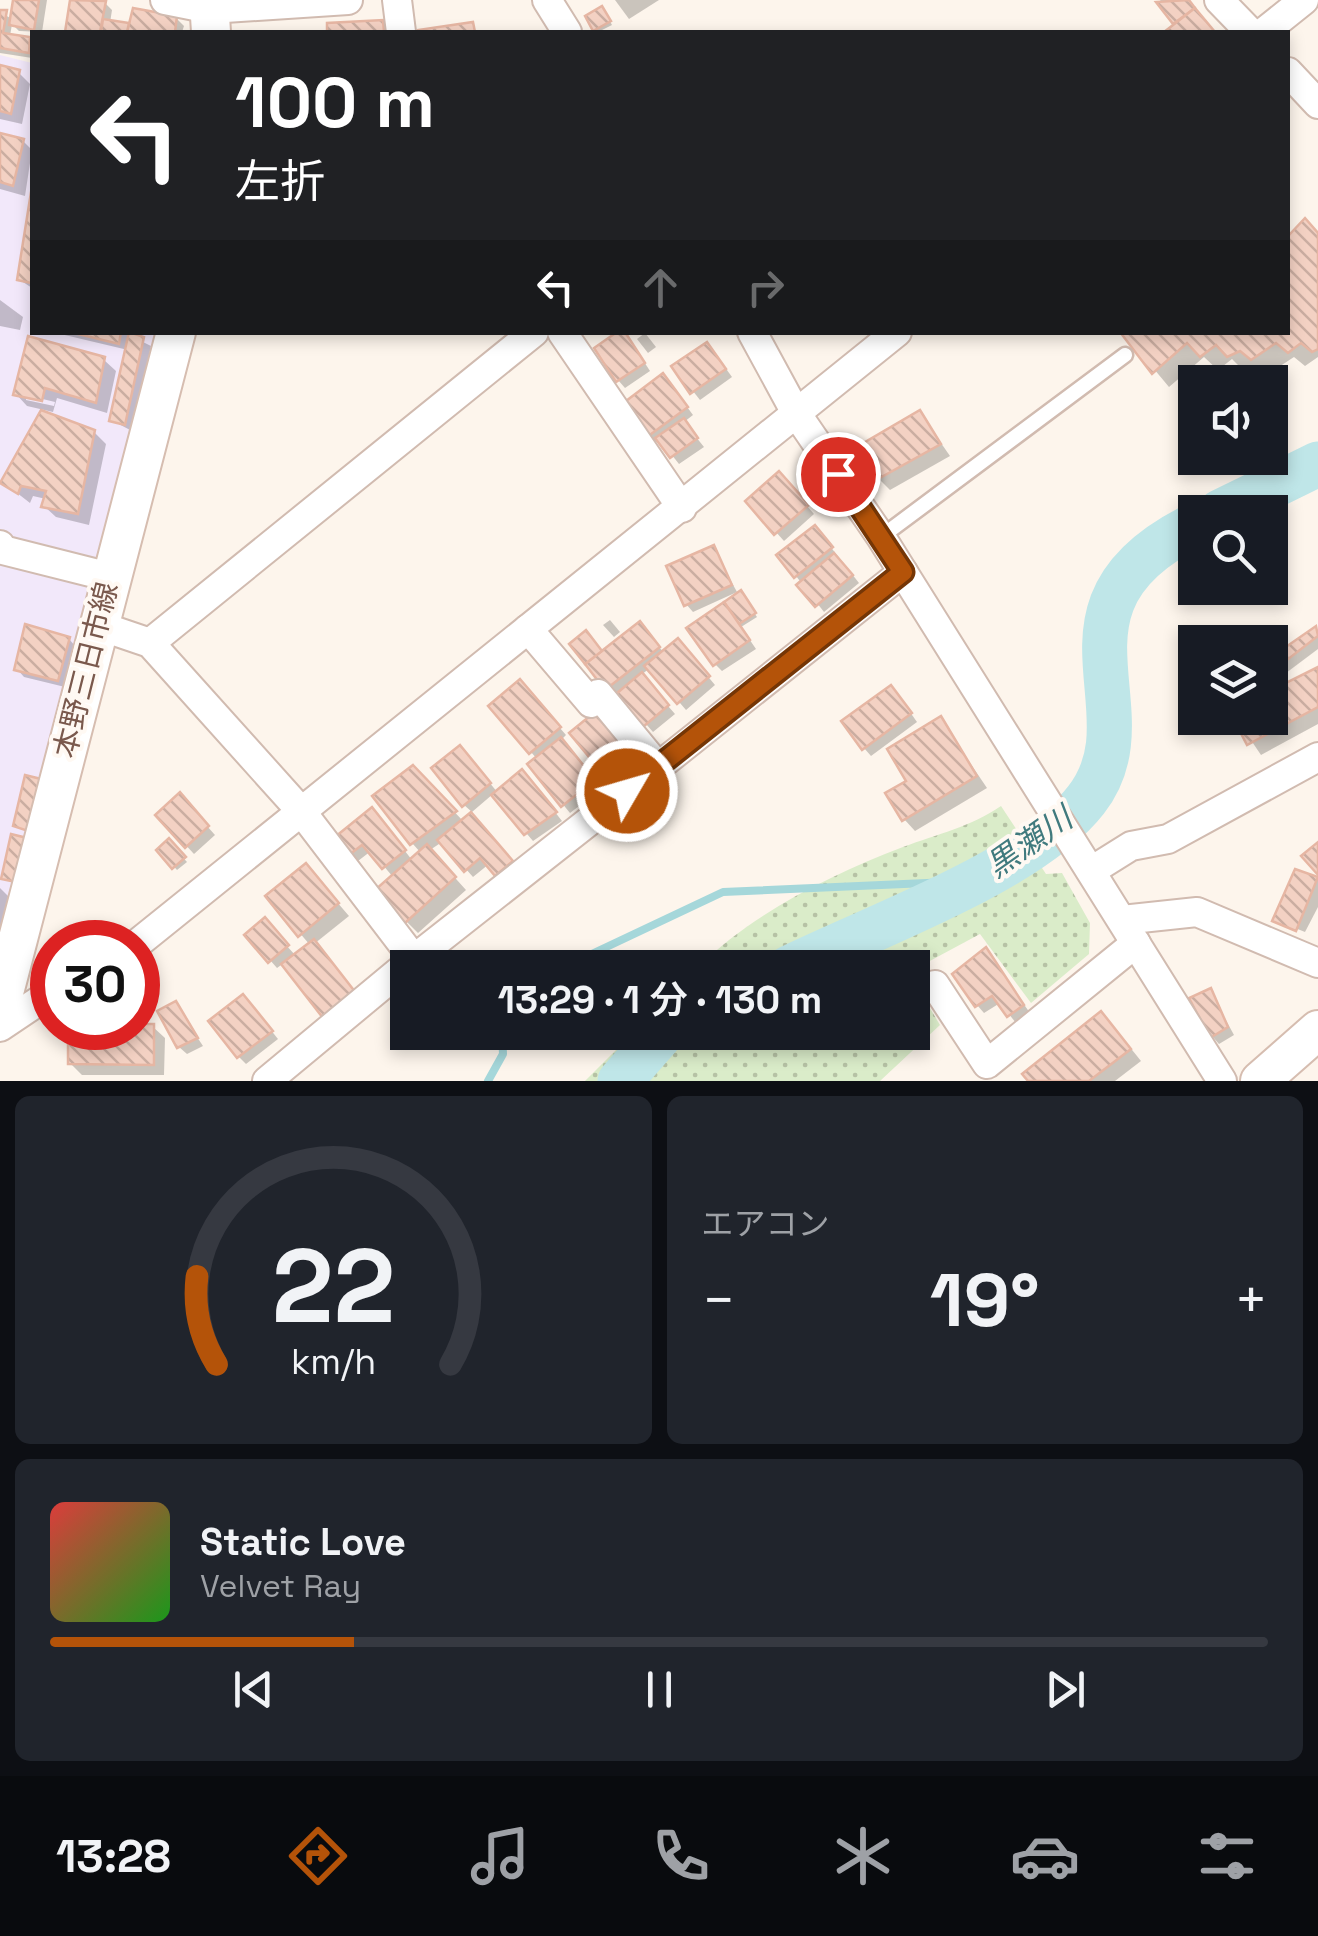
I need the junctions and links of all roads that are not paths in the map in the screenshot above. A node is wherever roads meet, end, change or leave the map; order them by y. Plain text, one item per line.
1 (165, 0) edge
2 (348, 0) edge
3 (397, 0) edge
4 (547, 0) edge
5 (1218, 0) edge
6 (1304, 0) edge
7 (210, 14) edge
8 (401, 30) edge
9 (566, 30) edge
10 (1248, 30) edge
11 (1266, 30) edge
12 (1290, 74) edge
13 (1318, 104) edge
14 (175, 335) edge
15 (530, 335) edge
16 (564, 335) edge
17 (754, 335) edge
18 (894, 335) edge
19 (1125, 355) dead end
20 (796, 413) junction
21 (682, 508) junction
22 (881, 537) junction
23 (1, 549) edge
24 (903, 572) junction
25 (110, 577) junction
26 (97, 625) junction
27 (528, 628) junction
28 (150, 643) junction
29 (1318, 757) edge
30 (658, 767) junction
31 (301, 811) junction
32 (1084, 862) junction
33 (160, 926) edge
34 (1129, 932) junction
35 (407, 950) edge
36 (425, 950) edge
37 (1318, 963) edge
38 (390, 979) edge
39 (935, 985) dead end
40 (30, 1007) edge
41 (0, 1008) edge
42 (0, 1027) edge
43 (1318, 1030) edge
44 (267, 1081) edge
45 (1222, 1081) edge
46 (1260, 1081) edge

1 - 7 street
2 - 7 street
3 - 8 street
4 - 9 street
5 - 10 street
6 - 11 street
12 - 13 street
14 - 25 main road, 本野三日市線
15 - 28 street
16 - 21 street
17 - 20 street
18 - 20 street
19 - 22 lane
20 - 21 street
20 - 22 street
21 - 27 street
22 - 24 street
23 - 25 street
24 - 30 street
24 - 32 street
25 - 26 main road, 本野三日市線
26 - 28 street
26 - 41 main road, 本野三日市線
27 - 30 street
27 - 31 street
28 - 31 street
29 - 32 street
30 - 36 street
31 - 33 street
31 - 35 street
32 - 34 street
34 - 37 street
34 - 39 street
34 - 45 street
38 - 44 street
40 - 42 street
43 - 46 main road

